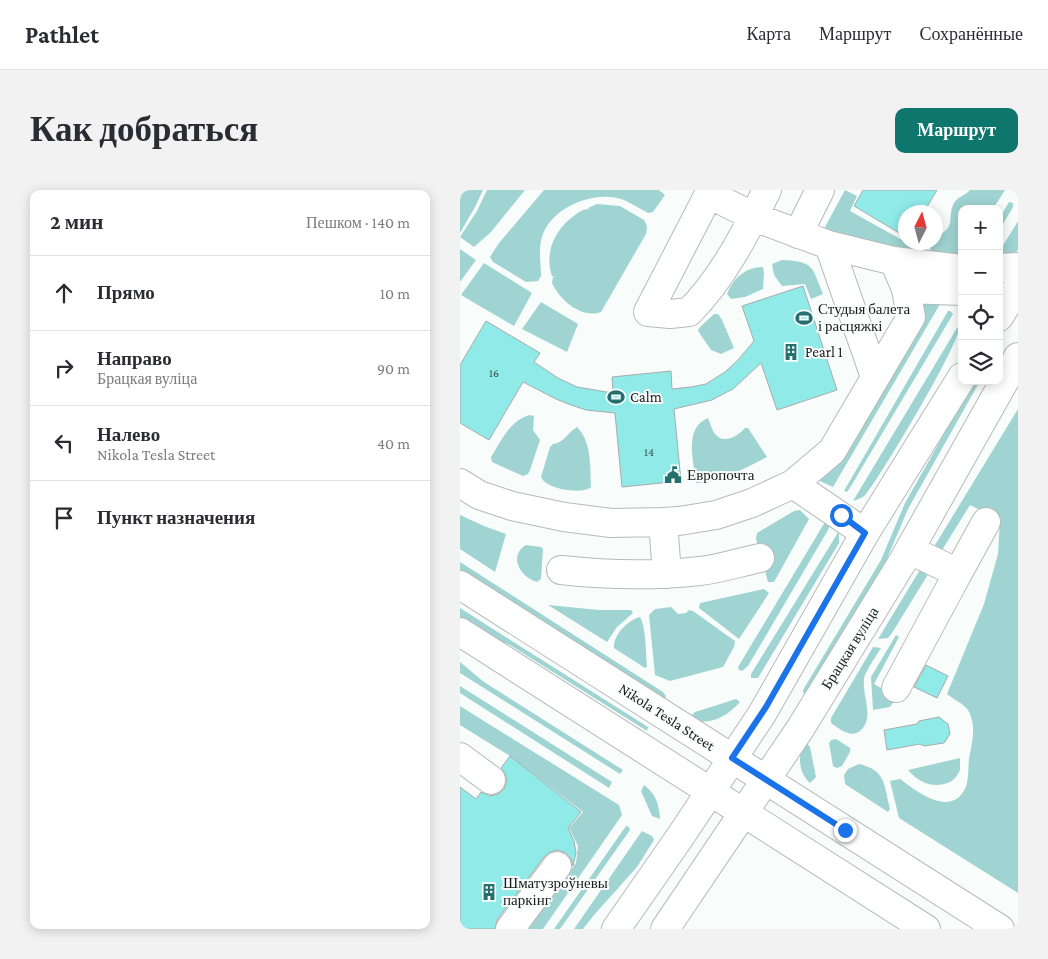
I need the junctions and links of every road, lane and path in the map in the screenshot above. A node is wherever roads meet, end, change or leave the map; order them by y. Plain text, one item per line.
1 (767, 190) edge
2 (820, 190) edge
3 (710, 192) edge
4 (754, 217) junction
5 (798, 234) junction
6 (830, 245) junction
7 (894, 261) junction
8 (958, 269) edge
9 (1003, 272) edge
10 (1014, 284) edge
11 (906, 289) junction
12 (958, 291) edge
13 (1003, 308) edge
14 (1018, 357) edge
15 (875, 378) junction
16 (958, 383) edge
17 (460, 484) edge
18 (793, 484) junction
19 (663, 522) junction
20 (986, 522) dead end
21 (865, 533) junction
22 (910, 550) junction
23 (760, 558) dead end
24 (561, 570) dead end
25 (958, 573) junction
26 (667, 574) junction
27 (460, 585) edge
28 (460, 632) edge
29 (896, 688) dead end
30 (460, 757) edge
31 (732, 758) junction
32 (491, 780) dead end
33 (766, 780) junction
34 (710, 792) junction
35 (744, 813) junction
36 (558, 866) dead end
37 (510, 929) edge
38 (616, 929) edge
39 (665, 929) edge
40 (926, 929) edge
41 (1000, 929) edge

1 - 4 street
2 - 5 street
3 - 4 street
3 - 4 street
4 - 5 street
5 - 6 street
6 - 7 street
6 - 15 street
7 - 8 street
7 - 11 street
9 - 10 street
10 - 13 street
11 - 12 street
11 - 15 street
14 - 22 street, Брацкая вуліца
15 - 18 street
16 - 21 street
17 - 19 street
18 - 19 street
18 - 21 street
19 - 26 street
20 - 25 street
21 - 31 street
22 - 25 street
22 - 33 street, Брацкая вуліца
23 - 26 street
24 - 26 street
25 - 29 street
27 - 31 street, Nikola Tesla Street
28 - 34 street
30 - 32 street
31 - 33 street, Nikola Tesla Street
31 - 34 street
33 - 35 street, Брацкая вуліца
33 - 41 street, Nikola Tesla Street
34 - 35 street
34 - 38 street
35 - 39 street, Брацкая вуліца
35 - 40 street
36 - 37 street

